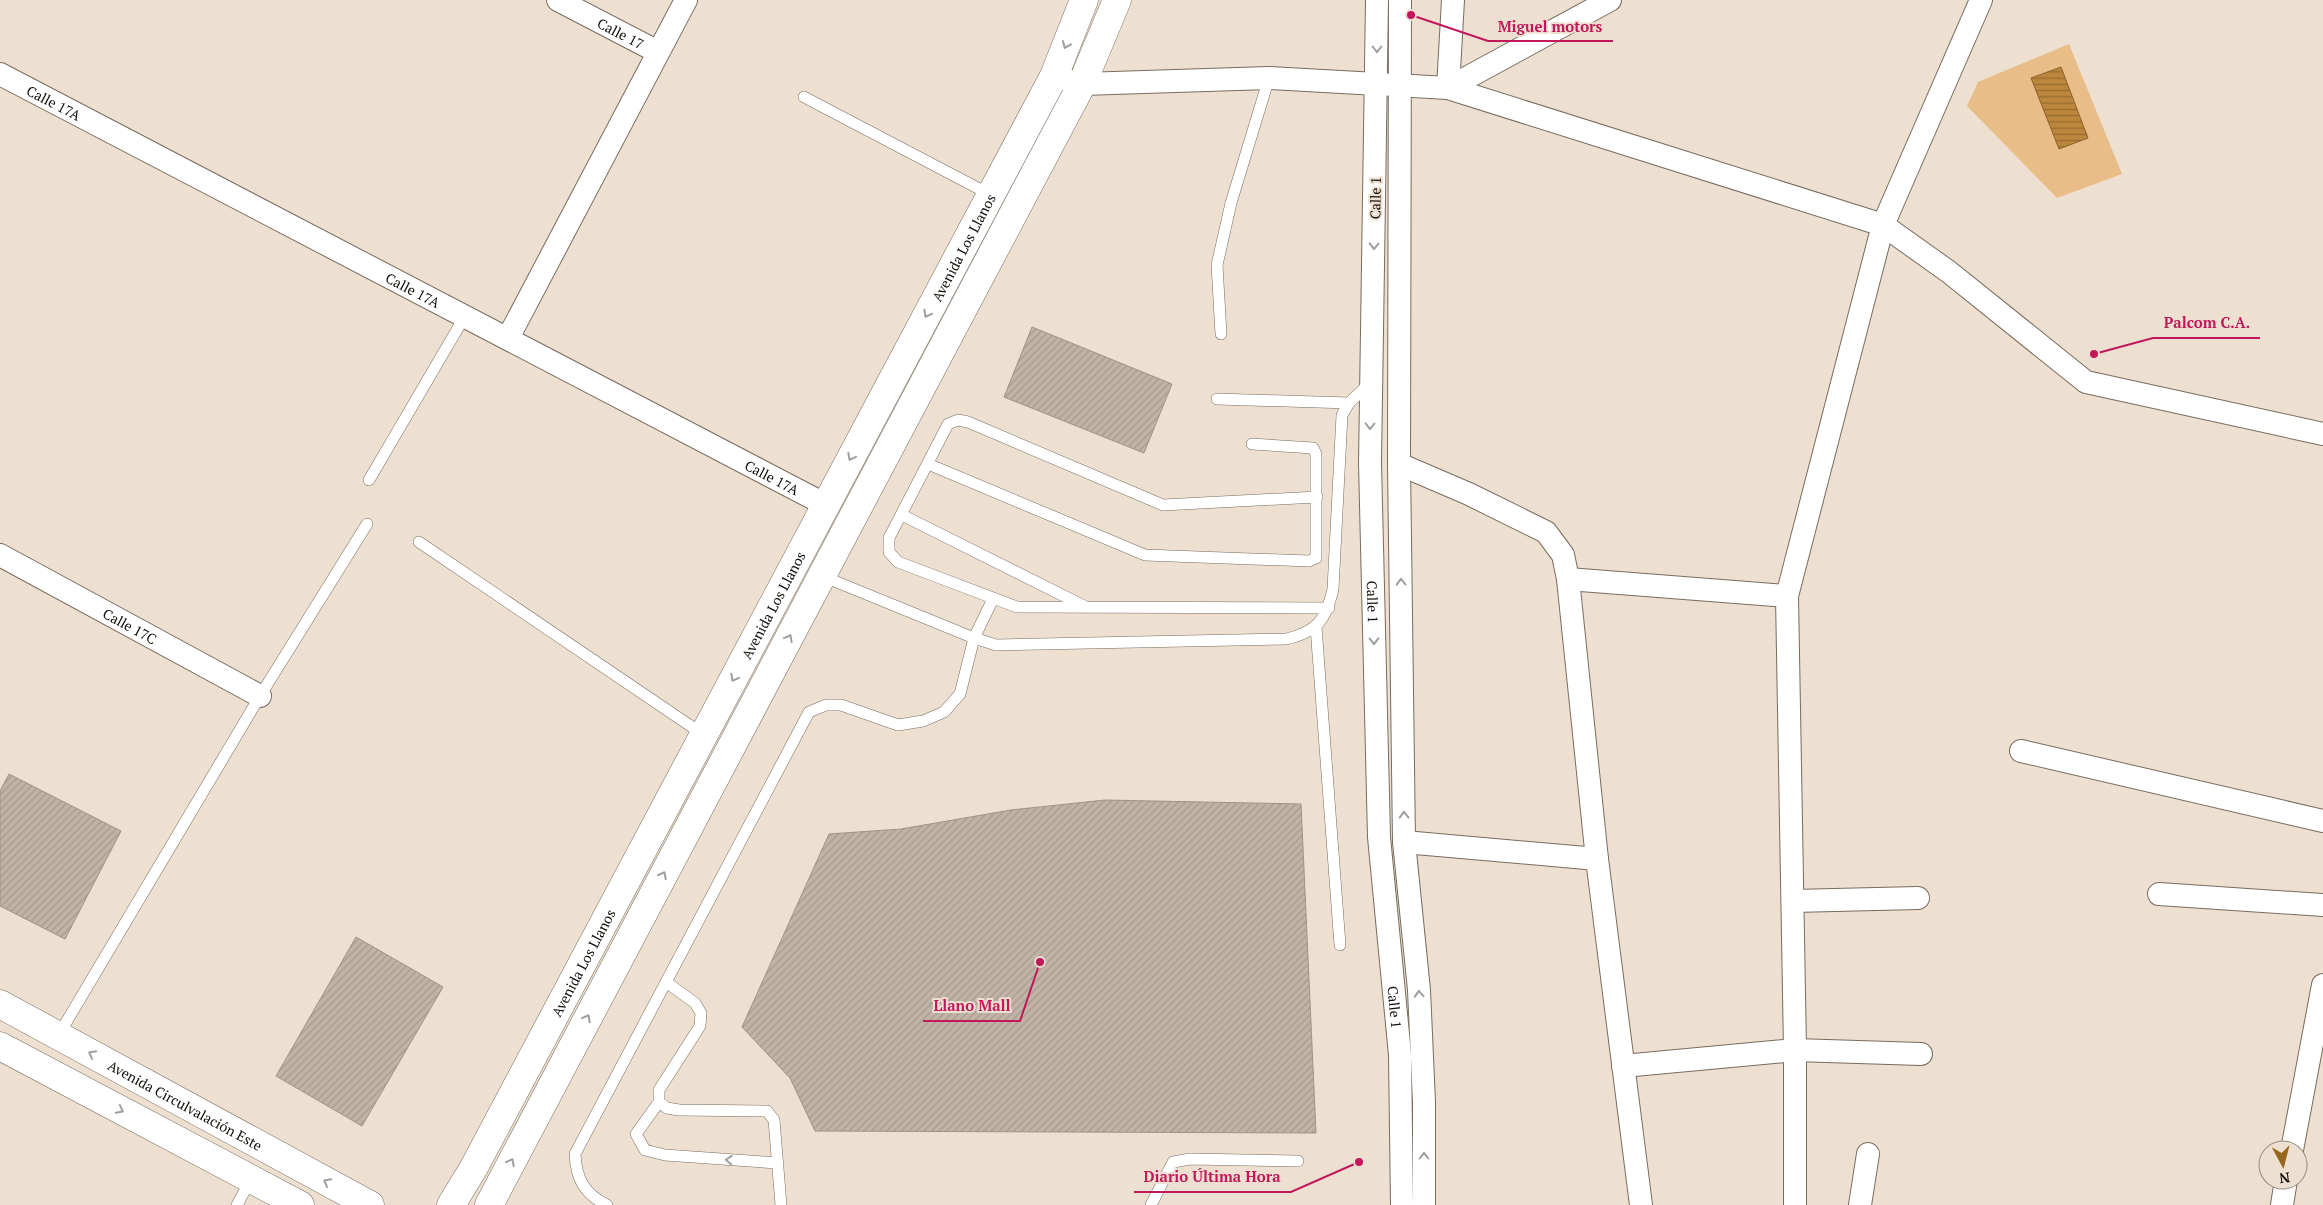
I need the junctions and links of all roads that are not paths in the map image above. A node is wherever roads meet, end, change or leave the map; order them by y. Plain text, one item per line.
1 (558, 0) edge
2 (686, 0) edge
3 (1084, 0) edge
4 (1116, 0) edge
5 (1377, 0) edge
6 (1400, 0) edge
7 (1452, 0) edge
8 (1610, 0) edge
9 (1981, 0) edge
10 (658, 52) junction
11 (0, 74) edge
12 (1054, 76) junction
13 (1269, 78) junction
14 (1082, 84) junction
15 (1388, 84) junction
16 (1448, 88) junction
17 (804, 97) dead end
18 (991, 195) junction
19 (1882, 225) junction
20 (466, 316) junction
21 (1221, 334) dead end
22 (508, 338) junction
23 (1371, 382) junction
24 (1218, 399) dead end
25 (1349, 402) junction
26 (2323, 434) edge
27 (1252, 444) dead end
28 (928, 464) junction
29 (1399, 464) junction
30 (370, 480) dead end
31 (1317, 497) junction
32 (826, 505) junction
33 (902, 515) junction
34 (367, 524) dead end
35 (419, 542) dead end
36 (0, 556) edge
37 (822, 576) junction
38 (1568, 580) junction
39 (1787, 596) junction
40 (993, 599) junction
41 (1329, 608) junction
42 (1090, 609) junction
43 (1316, 628) junction
44 (974, 638) junction
45 (260, 696) junction
46 (704, 735) junction
47 (2021, 751) dead end
48 (2323, 821) edge
49 (1404, 842) junction
50 (1597, 859) junction
51 (2159, 894) dead end
52 (1918, 898) dead end
53 (1793, 900) junction
54 (2323, 905) edge
55 (1340, 945) dead end
56 (666, 982) junction
57 (2323, 985) edge
58 (0, 1004) edge
59 (58, 1036) junction
60 (0, 1046) edge
61 (1795, 1050) junction
62 (1921, 1054) dead end
63 (1622, 1066) junction
64 (659, 1102) junction
65 (2294, 1140) edge
66 (1868, 1154) dead end
67 (1298, 1162) dead end
68 (778, 1163) junction
69 (251, 1179) junction
70 (2284, 1190) edge
71 (237, 1205) edge
72 (300, 1205) edge
73 (370, 1205) edge
74 (451, 1205) edge
75 (488, 1205) edge
76 (607, 1205) edge
77 (781, 1205) edge
78 (1151, 1205) edge
79 (1402, 1205) edge
80 (1424, 1205) edge
81 (1642, 1205) edge
82 (1794, 1205) edge
83 (1860, 1205) edge
84 (2282, 1205) edge

1 - 10 street, Calle 17
2 - 10 street
3 -> 12 street, Avenida Los Llanos
4 - 14 street, Avenida Los Llanos
5 -> 15 street, Calle 1
6 - 15 street, Calle 1
7 - 16 street
8 - 16 street
9 - 19 street
10 - 22 street
11 - 20 street, Calle 17A
12 - 14 street
12 - 18 street, Avenida Los Llanos
13 - 14 street
13 - 15 street
13 - 21 lane
14 - 37 street, Avenida Los Llanos
15 - 16 street
15 -> 23 street, Calle 1
15 - 29 street, Calle 1
16 - 19 street
17 - 18 lane
18 -> 32 street, Avenida Los Llanos
19 - 26 street
19 - 39 street
20 - 22 street, Calle 17A
20 - 30 lane
22 - 32 street, Calle 17A
23 - 25 lane
23 -> 79 street, Calle 1
24 - 25 lane
25 - 41 lane
27 - 31 lane
28 - 31 lane
28 - 31 lane
28 - 33 lane
29 - 38 street
49 -> 29 street, Calle 1
32 -> 46 street, Avenida Los Llanos
33 - 40 lane
33 - 42 lane
34 - 45 lane
35 - 46 lane
36 - 45 street, Calle 17C
37 - 44 lane
75 -> 37 street, Avenida Los Llanos
38 - 39 street
38 - 50 street
39 - 53 street
40 - 42 lane
40 - 44 lane
41 - 42 lane
41 - 43 lane
43 - 44 lane
43 - 55 lane
44 - 56 lane
45 - 59 lane
46 - 74 street, Avenida Los Llanos
47 - 48 street
49 - 50 street
80 -> 49 street, Calle 1
50 - 63 street
51 - 54 street
52 - 53 street
53 - 61 street
56 - 64 lane
56 - 76 lane
57 - 65 street
58 - 59 street, Avenida Circulvalación Este
73 -> 59 street, Avenida Circulvalación Este
60 -> 69 street
61 - 62 street
61 - 63 street
61 - 82 street
63 - 81 street
64 - 68 lane
68 -> 64 lane
66 - 83 street
67 - 78 lane
68 - 77 lane
69 - 71 lane
69 - 72 street
70 - 84 street

